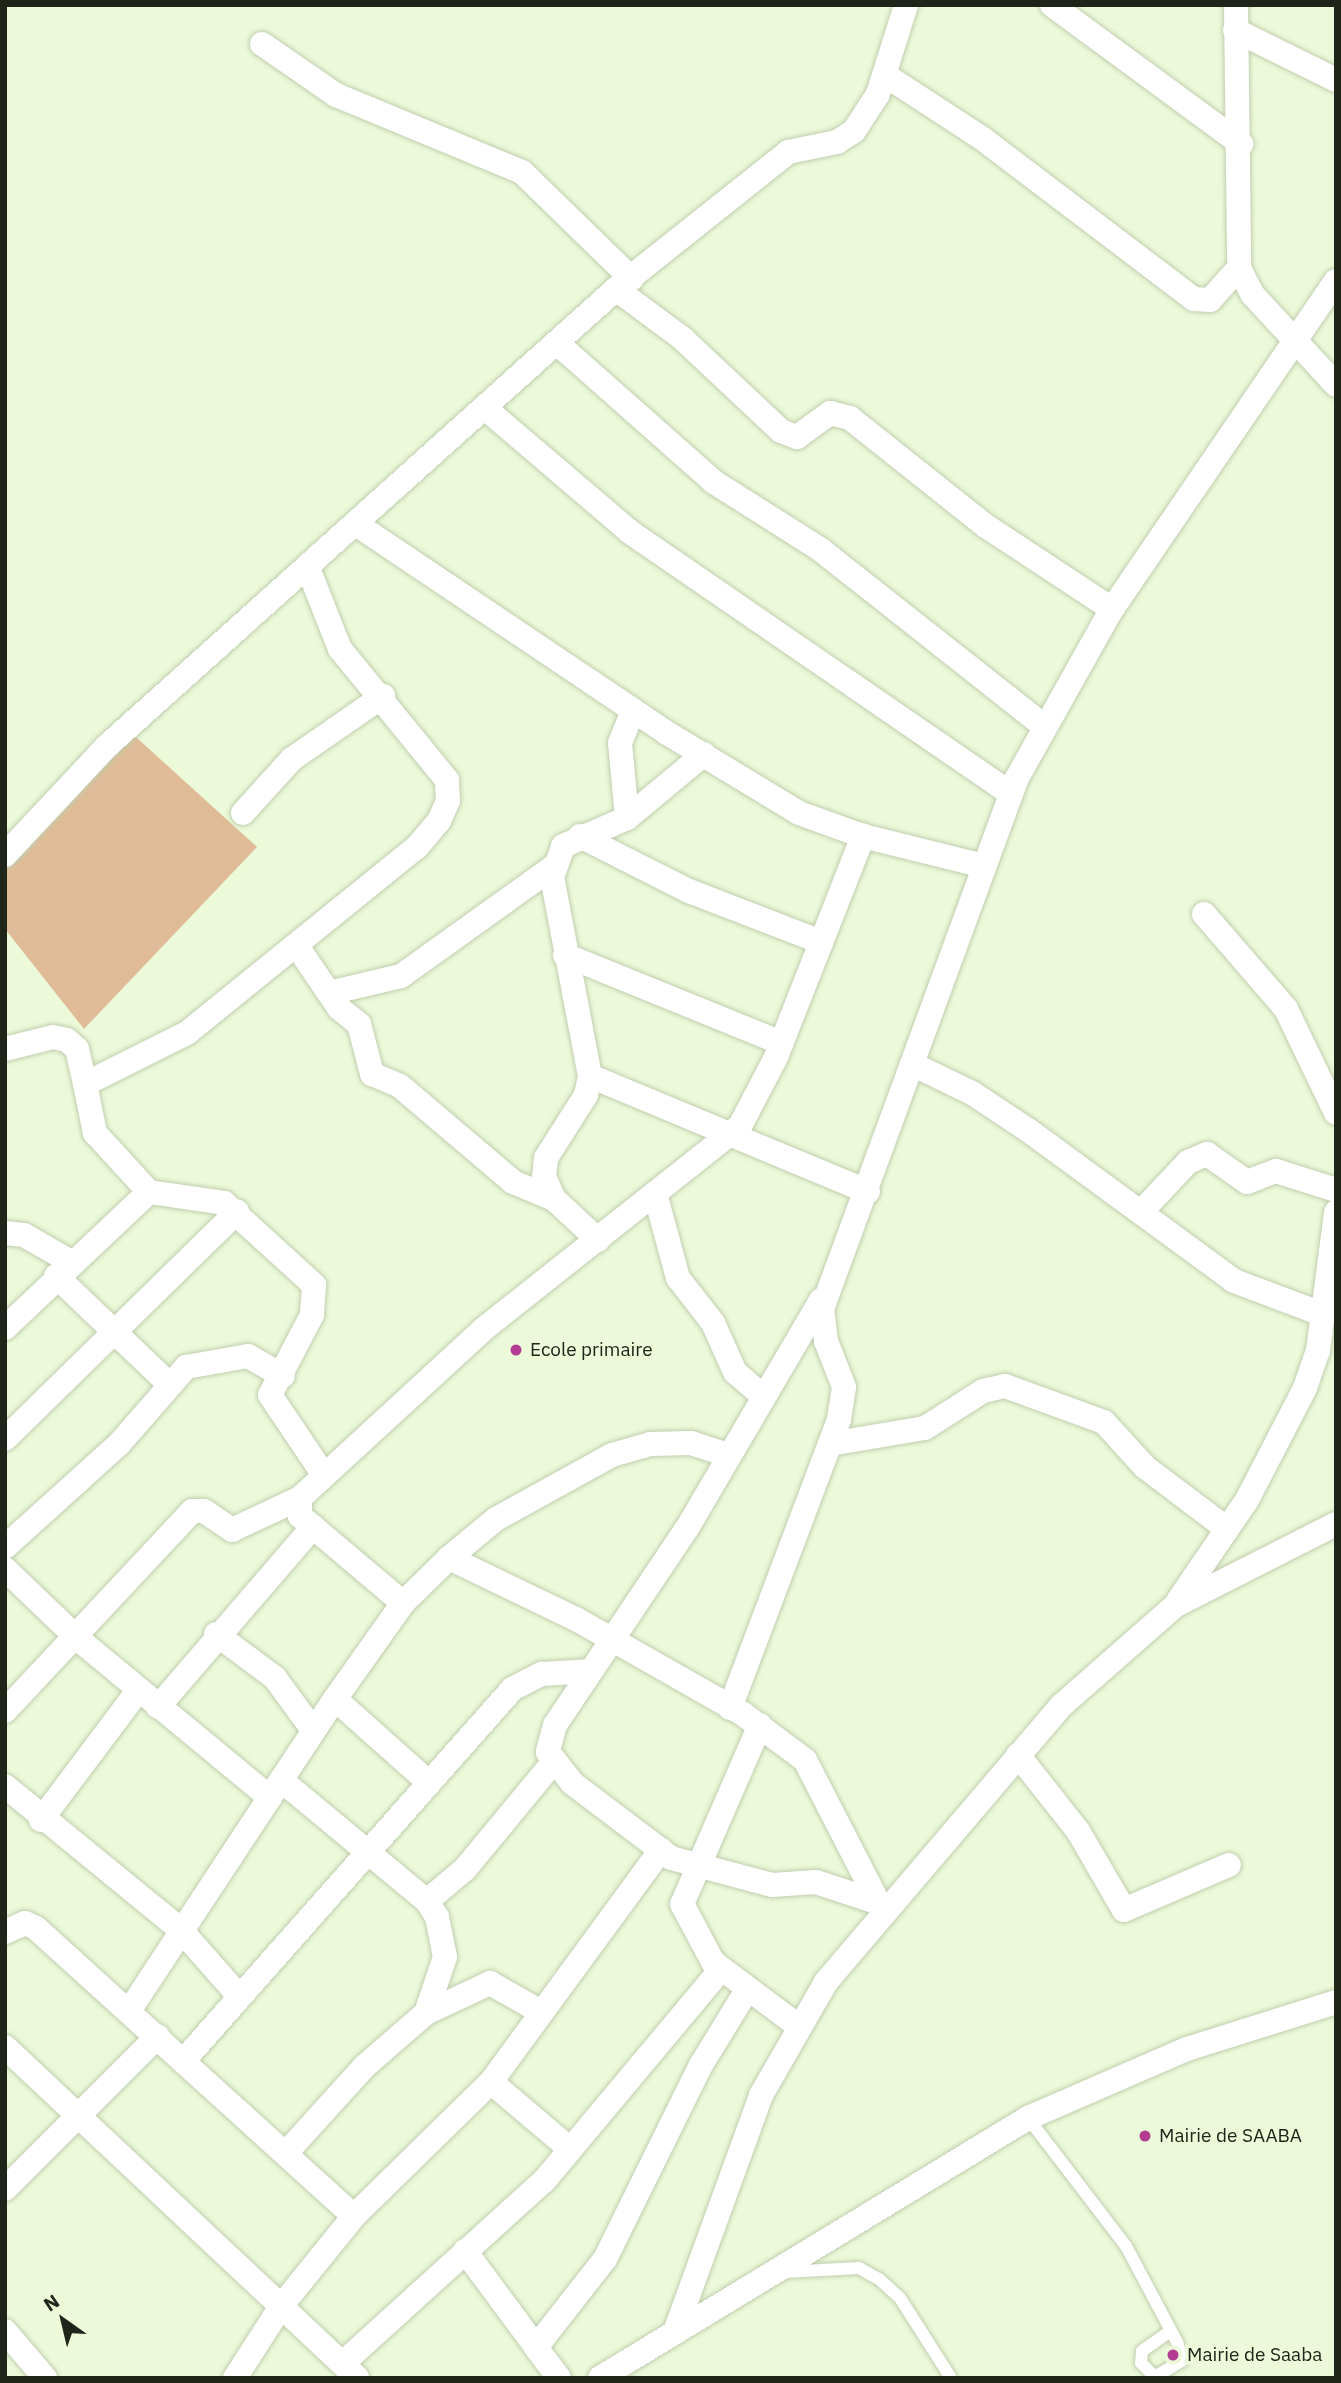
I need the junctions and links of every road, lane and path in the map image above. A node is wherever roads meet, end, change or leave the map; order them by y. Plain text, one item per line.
1 (906, 5) edge
2 (1052, 5) edge
3 (1235, 18) edge
4 (262, 44) dead end
5 (885, 75) junction
6 (1336, 80) edge
7 (1241, 144) junction
8 (1239, 268) junction
9 (1336, 281) edge
10 (624, 284) junction
11 (1292, 339) junction
12 (557, 343) junction
13 (1336, 384) edge
14 (486, 409) junction
15 (356, 524) junction
16 (308, 568) junction
17 (1112, 609) junction
18 (383, 696) junction
19 (633, 710) junction
20 (1044, 726) junction
21 (704, 754) junction
22 (1011, 794) junction
23 (243, 813) dead end
24 (627, 818) junction
25 (580, 836) junction
26 (863, 836) junction
27 (5, 855) edge
28 (556, 865) junction
29 (984, 866) junction
30 (1204, 914) dead end
31 (821, 942) junction
32 (297, 946) junction
33 (565, 955) junction
34 (329, 993) junction
35 (782, 1043) junction
36 (5, 1049) edge
37 (912, 1064) junction
38 (590, 1076) junction
39 (1331, 1077) edge
40 (85, 1084) junction
41 (1336, 1113) edge
42 (729, 1136) junction
43 (1336, 1190) edge
44 (149, 1192) junction
45 (868, 1192) junction
46 (656, 1197) junction
47 (554, 1199) junction
48 (237, 1212) junction
49 (1142, 1212) junction
50 (1336, 1212) edge
51 (5, 1233) edge
52 (598, 1240) junction
53 (63, 1269) junction
54 (833, 1278) junction
55 (1322, 1314) junction
56 (5, 1328) edge
57 (113, 1337) junction
58 (283, 1376) junction
59 (170, 1385) junction
60 (763, 1396) junction
61 (5, 1439) edge
62 (830, 1444) junction
63 (725, 1454) junction
64 (324, 1475) junction
65 (300, 1498) junction
66 (1336, 1524) edge
67 (313, 1527) junction
68 (1227, 1529) junction
69 (5, 1547) edge
70 (449, 1558) junction
71 (5, 1569) edge
72 (403, 1603) junction
73 (1176, 1605) junction
74 (216, 1634) junction
75 (78, 1639) junction
76 (611, 1639) junction
77 (591, 1671) junction
78 (138, 1690) junction
79 (335, 1699) junction
80 (158, 1707) junction
81 (730, 1708) junction
82 (5, 1711) edge
83 (760, 1726) junction
84 (313, 1730) junction
85 (1018, 1755) junction
86 (552, 1764) junction
87 (428, 1782) junction
88 (5, 1786) edge
89 (275, 1789) junction
90 (41, 1820) junction
91 (661, 1850) junction
92 (367, 1855) junction
93 (1229, 1865) dead end
94 (696, 1867) junction
95 (427, 1901) junction
96 (881, 1908) junction
97 (180, 1929) junction
98 (5, 1932) edge
99 (721, 1969) junction
100 (747, 1990) junction
101 (239, 1996) junction
102 (1336, 2002) edge
103 (129, 2011) junction
104 (541, 2012) junction
105 (426, 2013) junction
106 (797, 2025) junction
107 (158, 2036) junction
108 (5, 2047) edge
109 (185, 2059) junction
110 (491, 2082) junction
111 (80, 2115) junction
112 (1028, 2118) junction
113 (570, 2149) junction
114 (286, 2153) junction
115 (5, 2189) edge
116 (354, 2216) junction
117 (465, 2251) junction
118 (767, 2274) junction
119 (282, 2305) junction
120 (677, 2329) junction
121 (5, 2331) edge
122 (1171, 2331) dead end
123 (536, 2347) junction
124 (350, 2370) edge
125 (46, 2378) edge
126 (235, 2378) edge
127 (559, 2378) edge
128 (600, 2378) edge
129 (951, 2378) edge

1 - 5 street
2 - 7 street
3 - 6 street
3 - 7 street
4 - 10 street
5 - 8 street
5 - 10 street
7 - 8 street
8 - 11 street
9 - 11 street
10 - 12 street
10 - 17 street
11 - 13 street
11 - 17 street
12 - 14 street
12 - 20 street
14 - 15 street
14 - 22 street
15 - 16 street
15 - 19 street
16 - 18 street
16 - 27 street
17 - 20 street
18 - 23 street
18 - 32 street
19 - 21 street
19 - 24 street
20 - 22 street
21 - 24 street
21 - 26 street
22 - 29 street
24 - 25 street
25 - 28 street
25 - 31 street
26 - 29 street
26 - 31 street
28 - 33 street
28 - 34 street
29 - 37 street
30 - 39 street
31 - 35 street
32 - 34 street
32 - 40 street
33 - 35 street
33 - 38 street
34 - 47 street
35 - 42 street
36 - 40 street
37 - 45 street
37 - 49 street
38 - 42 street
38 - 47 street
39 - 41 street
40 - 44 street
42 - 45 street
42 - 46 street
43 - 49 street
44 - 48 street
44 - 53 street
45 - 54 street
46 - 52 street
46 - 60 street
47 - 52 street
48 - 57 street
48 - 58 street
49 - 55 street
50 - 55 street
51 - 53 street
52 - 64 street
53 - 56 street
53 - 57 street
54 - 60 street
54 - 62 street
55 - 68 street
57 - 59 street
57 - 61 street
58 - 59 street
58 - 64 street
59 - 69 street
60 - 63 street
62 - 68 street
62 - 81 street
63 - 70 street
63 - 76 street
64 - 65 street
65 - 67 street
65 - 75 street
66 - 73 street
67 - 72 street
67 - 74 street
68 - 73 street
70 - 72 street
70 - 76 street
71 - 75 street
72 - 79 street
73 - 85 street
74 - 80 street
74 - 84 street
75 - 78 street
75 - 82 street
76 - 77 street
76 - 81 street
77 - 86 street
77 - 87 street
78 - 80 street
78 - 90 street
79 - 84 street
79 - 87 street
80 - 89 street
81 - 83 street
83 - 94 street
83 - 96 street
84 - 89 street
85 - 93 street
85 - 96 street
86 - 91 street
86 - 95 street
87 - 92 street
88 - 90 street
89 - 92 street
89 - 97 street
90 - 97 street
91 - 94 street
91 - 104 street
92 - 95 street
92 - 101 street
94 - 96 street
94 - 99 street
95 - 105 street
96 - 106 street
97 - 101 street
97 - 103 street
98 - 103 street
99 - 100 street
99 - 113 street
100 - 106 street
100 - 123 street
101 - 109 street
102 - 112 street
103 - 107 street
104 - 105 street
104 - 110 street
105 - 114 street
106 - 120 street
107 - 109 street
107 - 111 street
108 - 111 street
109 - 114 street
110 - 113 street
110 - 116 street
111 - 115 street
111 - 119 street
112 - 118 street
112 - 122 lane
113 - 117 street
114 - 116 street
116 - 119 street
117 - 123 street
117 - 124 street
118 - 120 street
118 - 129 lane
119 - 124 street
119 - 126 street
120 - 128 street
121 - 125 street
123 - 127 street

